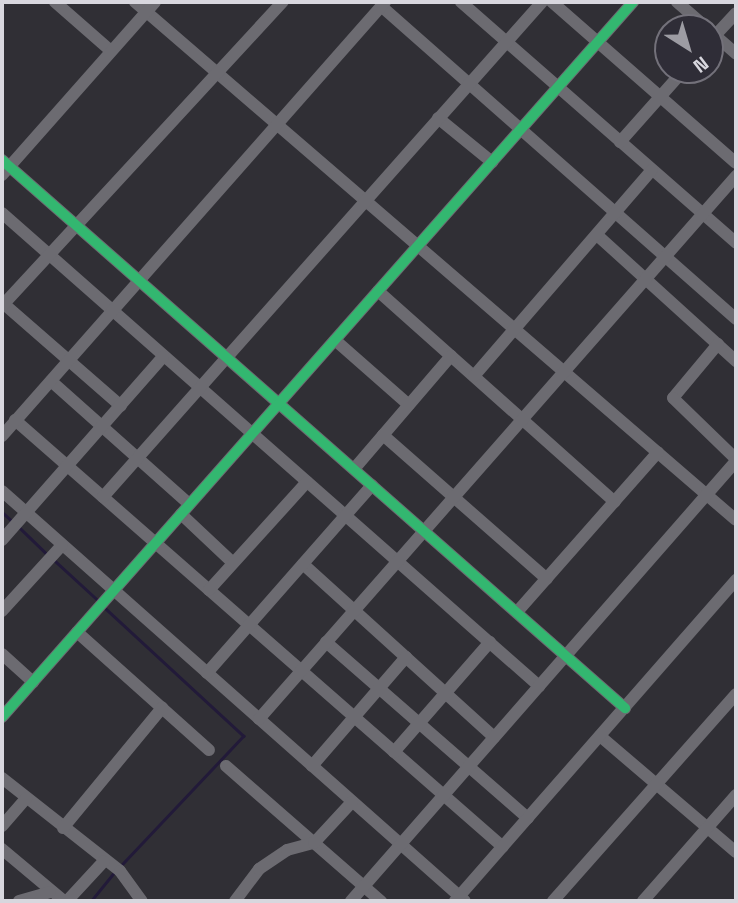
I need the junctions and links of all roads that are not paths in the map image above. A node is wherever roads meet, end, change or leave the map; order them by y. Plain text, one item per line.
1 (135, 2) edge
2 (283, 2) edge
3 (461, 2) edge
4 (542, 2) edge
5 (552, 2) edge
6 (633, 2) edge
7 (61, 4) edge
8 (383, 4) edge
9 (151, 7) edge
10 (507, 41) junction
11 (598, 41) junction
12 (111, 51) junction
13 (217, 74) junction
14 (469, 83) junction
15 (672, 84) edge
16 (558, 87) junction
17 (661, 96) junction
18 (438, 118) junction
19 (276, 125) junction
20 (521, 128) junction
21 (620, 142) junction
22 (492, 162) junction
23 (736, 163) edge
24 (4, 167) edge
25 (652, 170) junction
26 (736, 176) edge
27 (364, 198) junction
28 (2, 213) edge
29 (615, 213) junction
30 (703, 214) junction
31 (75, 225) junction
32 (597, 234) junction
33 (736, 243) edge
34 (418, 245) junction
35 (48, 254) junction
36 (665, 257) junction
37 (646, 278) junction
38 (139, 281) junction
39 (378, 290) junction
40 (3, 305) edge
41 (111, 312) junction
42 (736, 319) edge
43 (515, 326) junction
44 (335, 340) junction
45 (718, 344) junction
46 (451, 356) junction
47 (163, 357) junction
48 (226, 358) junction
49 (69, 360) junction
50 (736, 361) edge
51 (565, 371) junction
52 (474, 376) junction
53 (51, 381) junction
54 (200, 390) junction
55 (279, 403) junction
56 (121, 405) junction
57 (409, 405) junction
58 (522, 419) junction
59 (15, 420) junction
60 (102, 427) junction
61 (251, 434) junction
62 (383, 435) junction
63 (2, 436) edge
64 (659, 452) junction
65 (137, 459) junction
66 (736, 460) edge
67 (67, 466) junction
68 (354, 469) junction
69 (307, 482) junction
70 (372, 485) junction
71 (2, 491) edge
72 (707, 495) junction
73 (103, 497) junction
74 (454, 497) junction
75 (615, 502) junction
76 (185, 509) junction
77 (26, 513) junction
78 (346, 516) junction
79 (736, 520) edge
80 (424, 531) junction
81 (2, 540) edge
82 (155, 543) junction
83 (62, 545) junction
84 (398, 561) junction
85 (233, 563) junction
86 (303, 564) junction
87 (547, 579) junction
88 (736, 580) edge
89 (113, 590) junction
90 (209, 590) junction
91 (354, 610) junction
92 (2, 611) edge
93 (517, 612) junction
94 (249, 625) junction
95 (77, 632) junction
96 (326, 642) junction
97 (490, 642) junction
98 (2, 654) edge
99 (566, 655) junction
100 (406, 657) junction
101 (301, 671) junction
102 (207, 673) junction
103 (33, 682) junction
104 (539, 685) junction
105 (379, 688) junction
106 (2, 693) edge
107 (446, 693) junction
108 (736, 694) edge
109 (13, 704) junction
110 (162, 708) junction
111 (625, 708) junction
112 (2, 717) edge
113 (354, 717) junction
114 (259, 719) junction
115 (419, 724) junction
116 (600, 736) junction
117 (494, 737) junction
118 (209, 750) dead end
119 (394, 752) junction
120 (226, 766) dead end
121 (312, 766) junction
122 (468, 766) junction
123 (2, 778) edge
124 (657, 784) junction
125 (443, 795) junction
126 (736, 796) edge
127 (26, 798) junction
128 (352, 802) junction
129 (528, 818) junction
130 (2, 826) edge
131 (63, 828) junction
132 (708, 828) junction
133 (314, 843) junction
134 (401, 845) junction
135 (503, 846) junction
136 (2, 849) edge
137 (736, 852) edge
138 (104, 861) junction
139 (364, 887) junction
140 (50, 892) junction
141 (459, 900) edge
142 (556, 900) edge
143 (19, 901) edge
144 (66, 901) edge
145 (142, 901) edge
146 (235, 901) edge
147 (351, 901) edge
148 (381, 901) edge
149 (643, 901) edge

1 - 9 street
2 - 13 street
3 - 10 street
4 - 10 street
5 - 11 street
6 - 11 street
7 - 12 street
8 - 14 street
8 - 19 street
9 - 12 street
9 - 13 street
10 - 14 street
10 - 16 street
11 - 16 street
11 - 17 street
12 - 24 street
13 - 19 street
13 - 31 street
14 - 18 street
14 - 20 street
15 - 17 street
16 - 20 street
16 - 21 street
17 - 21 street
17 - 23 street
18 - 22 street
18 - 27 street
19 - 27 street
19 - 38 street
20 - 22 street
20 - 29 street
21 - 25 street
22 - 34 street
24 - 31 street
25 - 29 street
25 - 30 street
26 - 30 street
27 - 34 street
27 - 48 street
28 - 35 street
29 - 32 street
29 - 36 street
30 - 33 street
30 - 36 street
31 - 35 street
31 - 38 street
32 - 37 street
32 - 43 street
34 - 39 street
34 - 43 street
35 - 40 street
35 - 41 street
36 - 37 street
36 - 42 street
37 - 45 street
37 - 51 street
38 - 41 street
38 - 48 street
39 - 44 street
39 - 46 street
40 - 49 street
41 - 47 street
41 - 49 street
43 - 51 street
43 - 52 street
44 - 55 street
44 - 57 street
45 - 50 street
45 - 66 street
46 - 52 street
46 - 57 street
47 - 54 street
47 - 56 street
48 - 54 street
48 - 55 street
49 - 53 street
49 - 56 street
51 - 58 street
51 - 64 street
52 - 58 street
53 - 59 street
53 - 60 street
54 - 61 street
54 - 65 street
55 - 61 street
55 - 68 street
56 - 60 street
57 - 62 street
58 - 74 street
58 - 75 street
59 - 63 street
59 - 67 street
60 - 65 street
60 - 67 street
61 - 69 street
61 - 76 street
62 - 68 street
62 - 74 street
64 - 72 street
64 - 75 street
65 - 73 street
65 - 76 street
66 - 72 street
67 - 73 street
67 - 77 street
68 - 70 street
69 - 78 street
69 - 85 street
70 - 78 street
70 - 80 street
71 - 77 street
72 - 79 street
72 - 99 street
73 - 82 street
74 - 80 street
74 - 87 street
75 - 87 street
76 - 82 street
76 - 85 street
77 - 81 street
77 - 83 street
78 - 84 street
78 - 86 street
80 - 84 street
80 - 93 street
82 - 89 street
82 - 90 street
83 - 89 street
83 - 92 street
84 - 91 street
84 - 97 street
85 - 90 street
86 - 91 street
86 - 94 street
87 - 93 street
88 - 111 street
89 - 95 street
89 - 102 street
90 - 94 street
91 - 96 street
91 - 100 street
93 - 99 street
94 - 101 street
94 - 102 street
95 - 103 street
95 - 110 street
96 - 101 street
96 - 105 street
97 - 104 street
97 - 107 street
98 - 103 street
99 - 104 street
99 - 111 street
100 - 105 street
100 - 107 street
101 - 113 street
101 - 114 street
102 - 114 street
103 - 109 street
104 - 117 street
105 - 113 street
105 - 115 street
106 - 109 street
107 - 115 street
107 - 117 street
108 - 124 street
109 - 112 street
110 - 118 street
110 - 131 street
111 - 116 street
113 - 119 street
113 - 121 street
114 - 121 street
115 - 119 street
115 - 122 street
116 - 124 street
116 - 129 street
117 - 122 street
119 - 125 street
120 - 133 street
121 - 128 street
122 - 125 street
122 - 129 street
123 - 127 street
124 - 132 street
124 - 142 street
125 - 134 street
125 - 135 street
126 - 132 street
127 - 130 street
127 - 131 street
128 - 133 street
128 - 134 street
129 - 135 street
131 - 138 street
132 - 137 street
132 - 149 street
133 - 139 street
133 - 146 street
134 - 139 street
134 - 141 street
135 - 141 street
136 - 140 street
138 - 144 street
138 - 145 street
139 - 147 street
139 - 148 street
140 - 143 street
140 - 144 street

